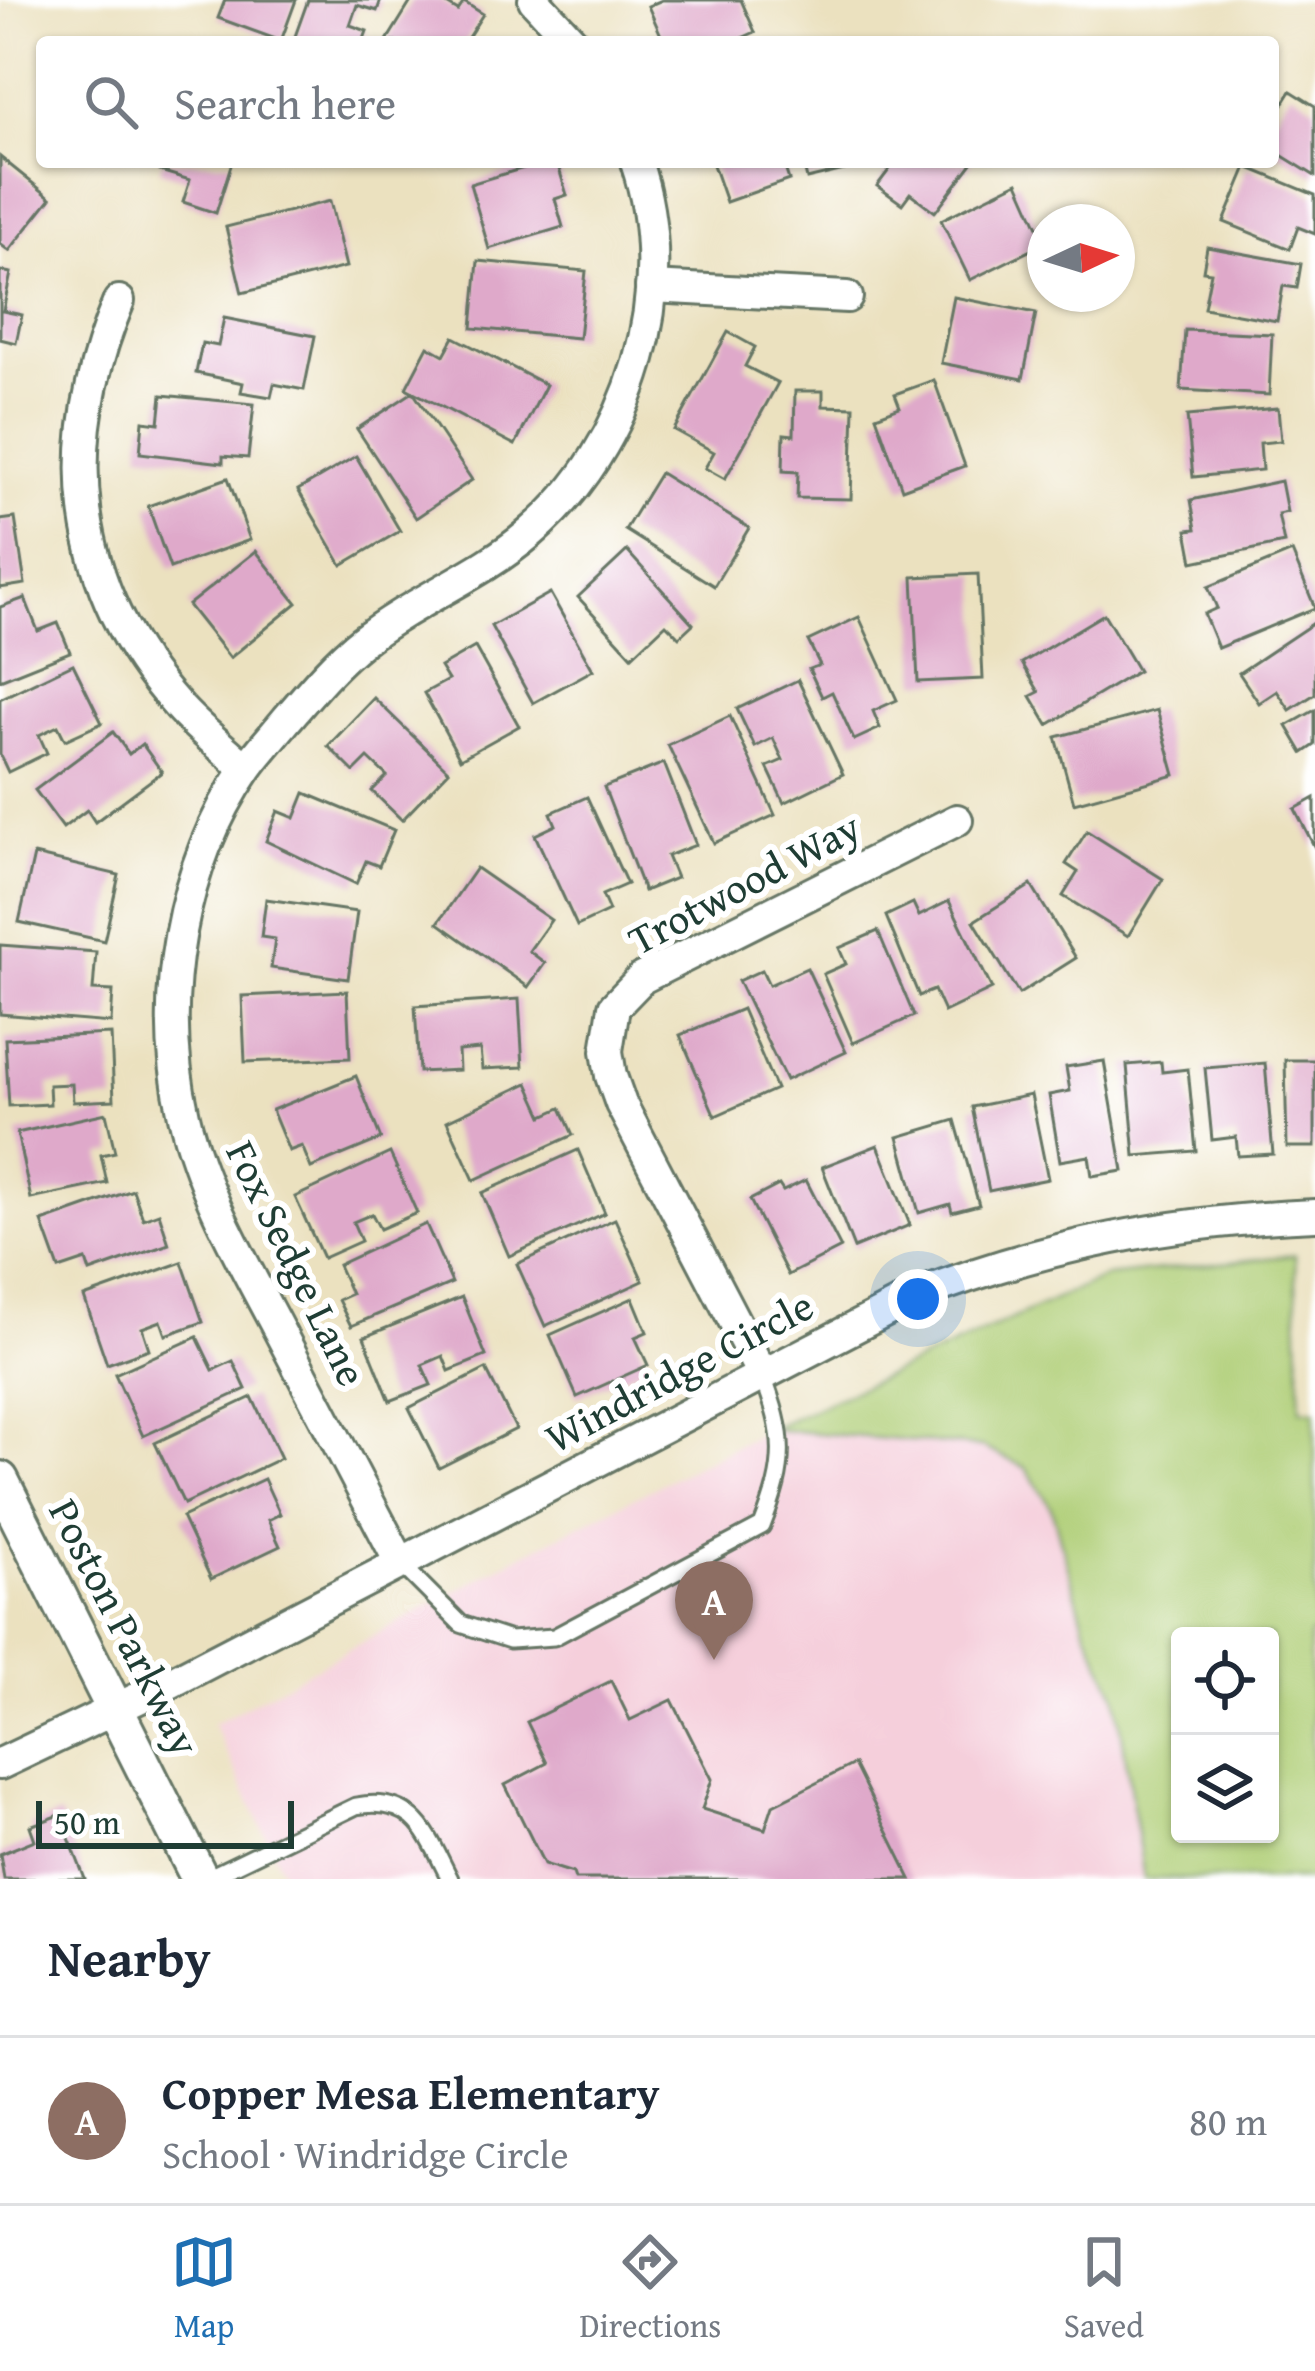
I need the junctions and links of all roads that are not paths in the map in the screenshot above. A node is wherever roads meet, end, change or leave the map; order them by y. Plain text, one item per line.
1 (534, 0) edge
2 (567, 36) edge
3 (638, 168) edge
4 (651, 287) junction
5 (847, 297) dead end
6 (119, 302) dead end
7 (246, 769) junction
8 (957, 820) dead end
9 (1315, 1215) edge
10 (762, 1374) junction
11 (0, 1480) edge
12 (400, 1564) junction
13 (118, 1710) junction
14 (0, 1764) edge
15 (202, 1879) edge
16 (450, 1879) edge

1 - 2 street
3 - 4 street, Fox Sedge Lane
4 - 5 street
4 - 7 street, Fox Sedge Lane
6 - 7 street
7 - 12 street, Fox Sedge Lane
8 - 10 street, Trotwood Way
9 - 10 street, Windridge Circle
10 - 12 street, Windridge Circle
10 - 12 lane
11 - 13 street, Poston Parkway
12 - 13 street, Windridge Circle
13 - 14 street, Windridge Circle
13 - 15 street, Poston Parkway
15 - 16 lane

